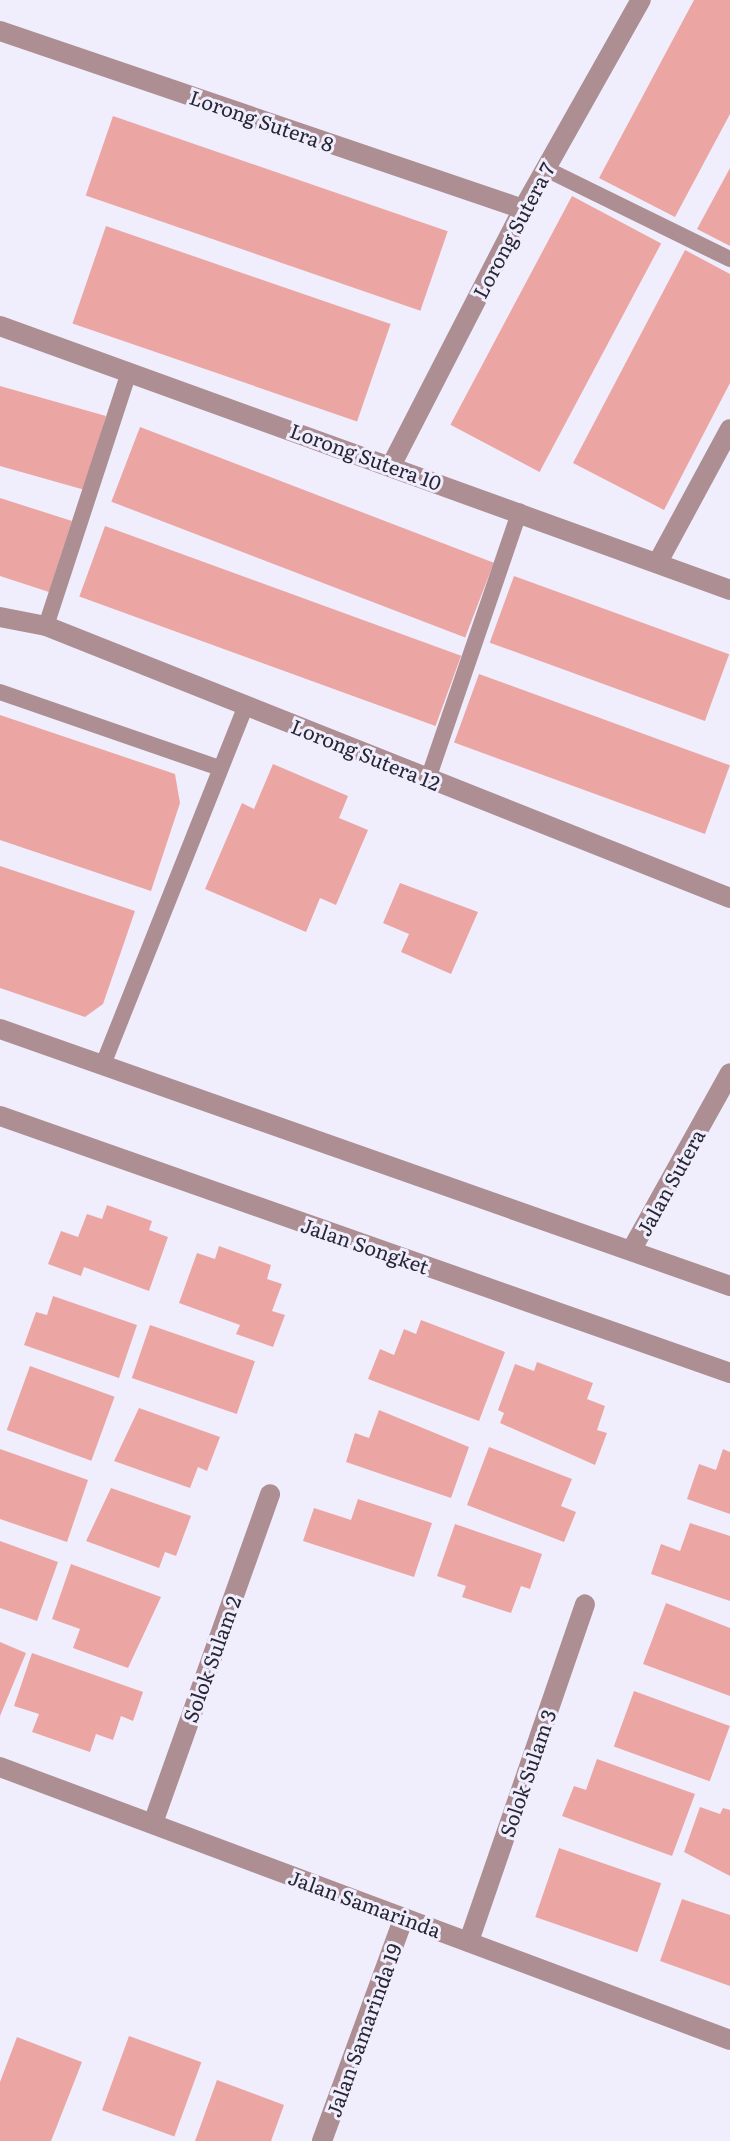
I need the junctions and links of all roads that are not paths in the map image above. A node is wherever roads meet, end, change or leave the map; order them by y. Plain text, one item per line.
1 (641, 0) edge
2 (0, 31) edge
3 (546, 169) junction
4 (523, 209) junction
5 (730, 259) edge
6 (0, 326) edge
7 (129, 372) junction
8 (730, 429) edge
9 (392, 464) junction
10 (520, 511) junction
11 (658, 562) junction
12 (730, 590) edge
13 (0, 617) edge
14 (46, 626) junction
15 (0, 692) edge
16 (246, 706) junction
17 (220, 768) junction
18 (428, 779) junction
19 (730, 898) edge
20 (0, 1029) edge
21 (104, 1062) junction
22 (730, 1073) edge
23 (0, 1116) edge
24 (632, 1249) junction
25 (730, 1286) edge
26 (730, 1373) edge
27 (270, 1494) dead end
28 (585, 1604) dead end
29 (0, 1767) edge
30 (153, 1823) junction
31 (403, 1920) junction
32 (469, 1941) junction
33 (730, 2040) edge
34 (322, 2141) edge

1 - 3 street, Lorong Sutera 7
2 - 4 street, Lorong Sutera 8
3 - 4 street, Lorong Sutera 7
3 - 5 lane
4 - 9 street, Lorong Sutera 7
6 - 7 street, Lorong Sutera 10
7 - 9 street, Lorong Sutera 10
7 - 14 lane
8 - 11 street
9 - 10 street, Lorong Sutera 10
10 - 11 street, Lorong Sutera 10
10 - 18 lane
11 - 12 street, Lorong Sutera 10
13 - 14 street, Lorong Sutera 12
14 - 16 street, Lorong Sutera 12
15 - 17 lane
16 - 17 lane
16 - 18 street, Lorong Sutera 12
17 - 21 lane
18 - 19 street, Lorong Sutera 12
20 - 21 street
21 - 24 street
22 - 24 street, Jalan Sutera
23 - 26 street, Jalan Songket
24 - 25 street
27 - 30 street, Solok Sulam 2
28 - 32 street, Solok Sulam 3
29 - 30 street, Jalan Samarinda
30 - 31 street, Jalan Samarinda
31 - 32 street, Jalan Samarinda
31 - 34 street, Jalan Samarinda 19
32 - 33 street, Jalan Samarinda

